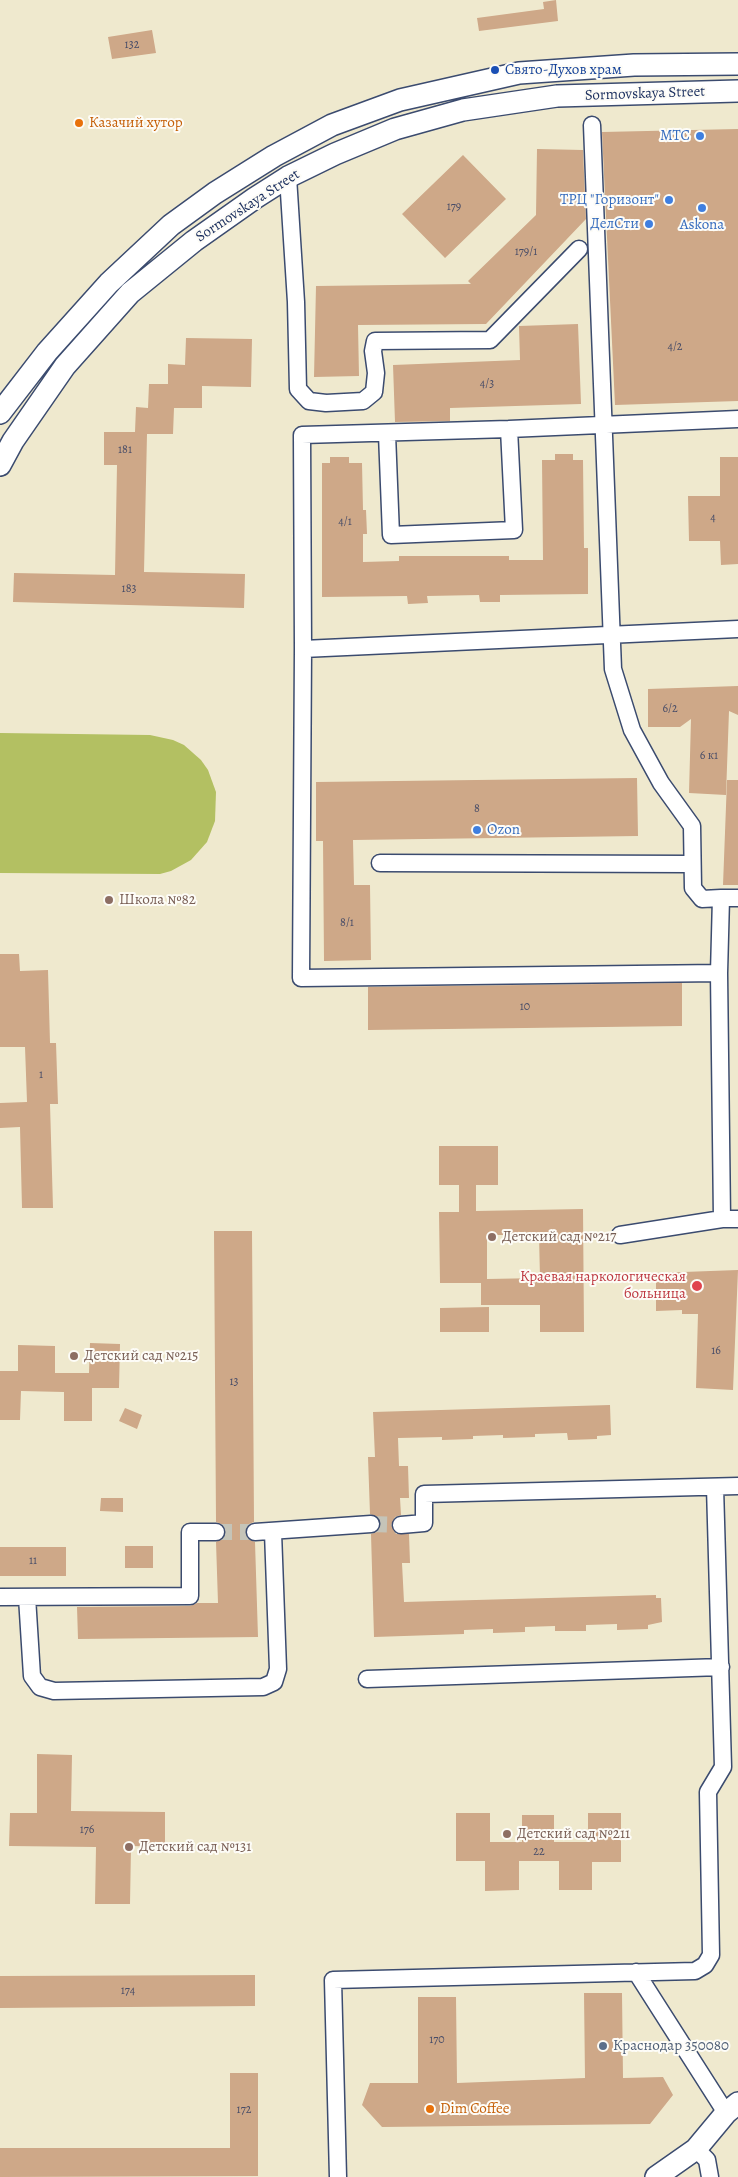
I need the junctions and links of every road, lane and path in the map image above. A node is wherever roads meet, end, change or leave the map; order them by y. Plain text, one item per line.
1 (738, 64) edge
2 (738, 92) edge
3 (592, 125) dead end
4 (288, 177) junction
5 (579, 249) dead end
6 (1, 412) edge
7 (738, 419) edge
8 (603, 424) junction
9 (24, 426) junction
10 (510, 429) junction
11 (387, 434) junction
12 (0, 465) edge
13 (738, 629) edge
14 (611, 635) junction
15 (303, 649) junction
16 (380, 863) dead end
17 (691, 864) junction
18 (721, 898) junction
19 (738, 898) edge
20 (719, 974) junction
21 (730, 1219) edge
22 (620, 1235) dead end
23 (738, 1486) edge
24 (715, 1487) junction
25 (371, 1524) tunnel mouth
26 (401, 1525) tunnel mouth
27 (216, 1532) tunnel mouth
28 (255, 1532) tunnel mouth
29 (273, 1532) junction
30 (0, 1597) edge
31 (27, 1597) junction
32 (721, 1667) junction
33 (367, 1679) dead end
34 (636, 1972) junction
35 (732, 2108) edge
36 (696, 2149) junction
37 (338, 2177) edge
38 (656, 2177) edge
39 (710, 2177) edge

1 - 6 main road, Sormovskaya Street
2 - 4 main road, Sormovskaya Street
3 - 8 lane
4 - 5 lane
4 - 9 main road, Sormovskaya Street
6 - 9 main road
7 - 8 lane
8 - 10 lane
8 - 14 lane
9 - 12 main road, Sormovskaya Street
10 - 11 lane
10 - 11 lane
11 - 15 lane
13 - 14 lane
14 - 15 lane
14 - 17 lane
15 - 20 lane
16 - 17 lane
17 - 18 lane
18 - 19 lane
18 - 20 lane
20 - 21 lane
21 - 22 lane
23 - 24 lane
24 - 26 lane
24 - 32 lane
25 - 29 lane
27 - 31 lane
28 - 29 lane
29 - 31 lane
30 - 31 lane
32 - 33 lane
32 - 34 lane
34 - 35 lane
34 - 37 lane
35 - 36 main road
36 - 38 main road
36 - 39 lane

